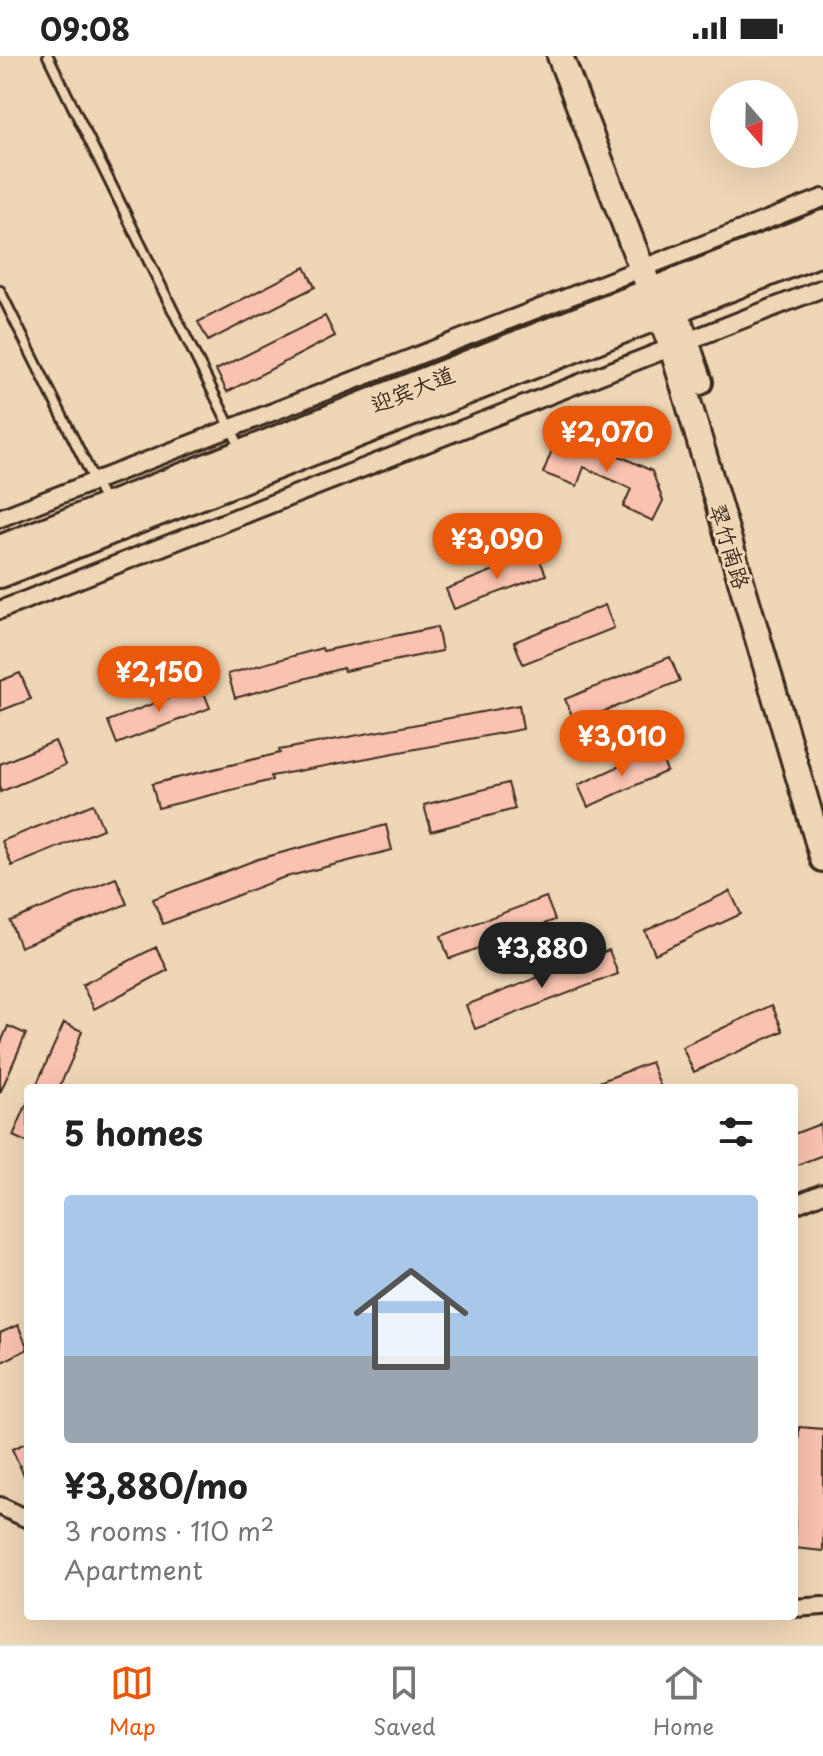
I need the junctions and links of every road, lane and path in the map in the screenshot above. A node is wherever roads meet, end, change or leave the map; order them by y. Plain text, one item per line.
1 (48, 56) edge
2 (560, 56) edge
3 (575, 56) edge
4 (823, 198) edge
5 (823, 224) edge
6 (823, 251) edge
7 (823, 288) edge
8 (659, 289) junction
9 (0, 291) edge
10 (680, 344) junction
11 (234, 429) junction
12 (248, 465) junction
13 (95, 482) junction
14 (0, 518) edge
15 (112, 518) junction
16 (0, 549) edge
17 (0, 574) edge
18 (0, 610) edge
19 (823, 807) edge
20 (823, 859) edge
21 (823, 1193) edge
22 (798, 1203) edge
23 (0, 1506) edge
24 (24, 1517) edge
25 (823, 1606) edge
26 (798, 1608) edge

1 - 11 lane
2 - 8 main road, 翠竹南路
3 - 8 main road, 翠竹南路
4 - 8 street
5 - 8 main road, 迎宾大道
6 - 8 main road, 迎宾大道
7 - 10 street
8 - 10 main road, 翠竹南路
8 - 11 street
8 - 12 main road, 迎宾大道
9 - 13 lane
10 - 18 street
10 - 19 main road, 翠竹南路
10 - 20 main road, 翠竹南路
11 - 12 lane
11 - 13 street
12 - 15 main road, 迎宾大道
13 - 14 street
13 - 15 lane
15 - 16 main road, 迎宾大道
15 - 17 main road, 迎宾大道
21 - 22 street
23 - 24 street
25 - 26 street

